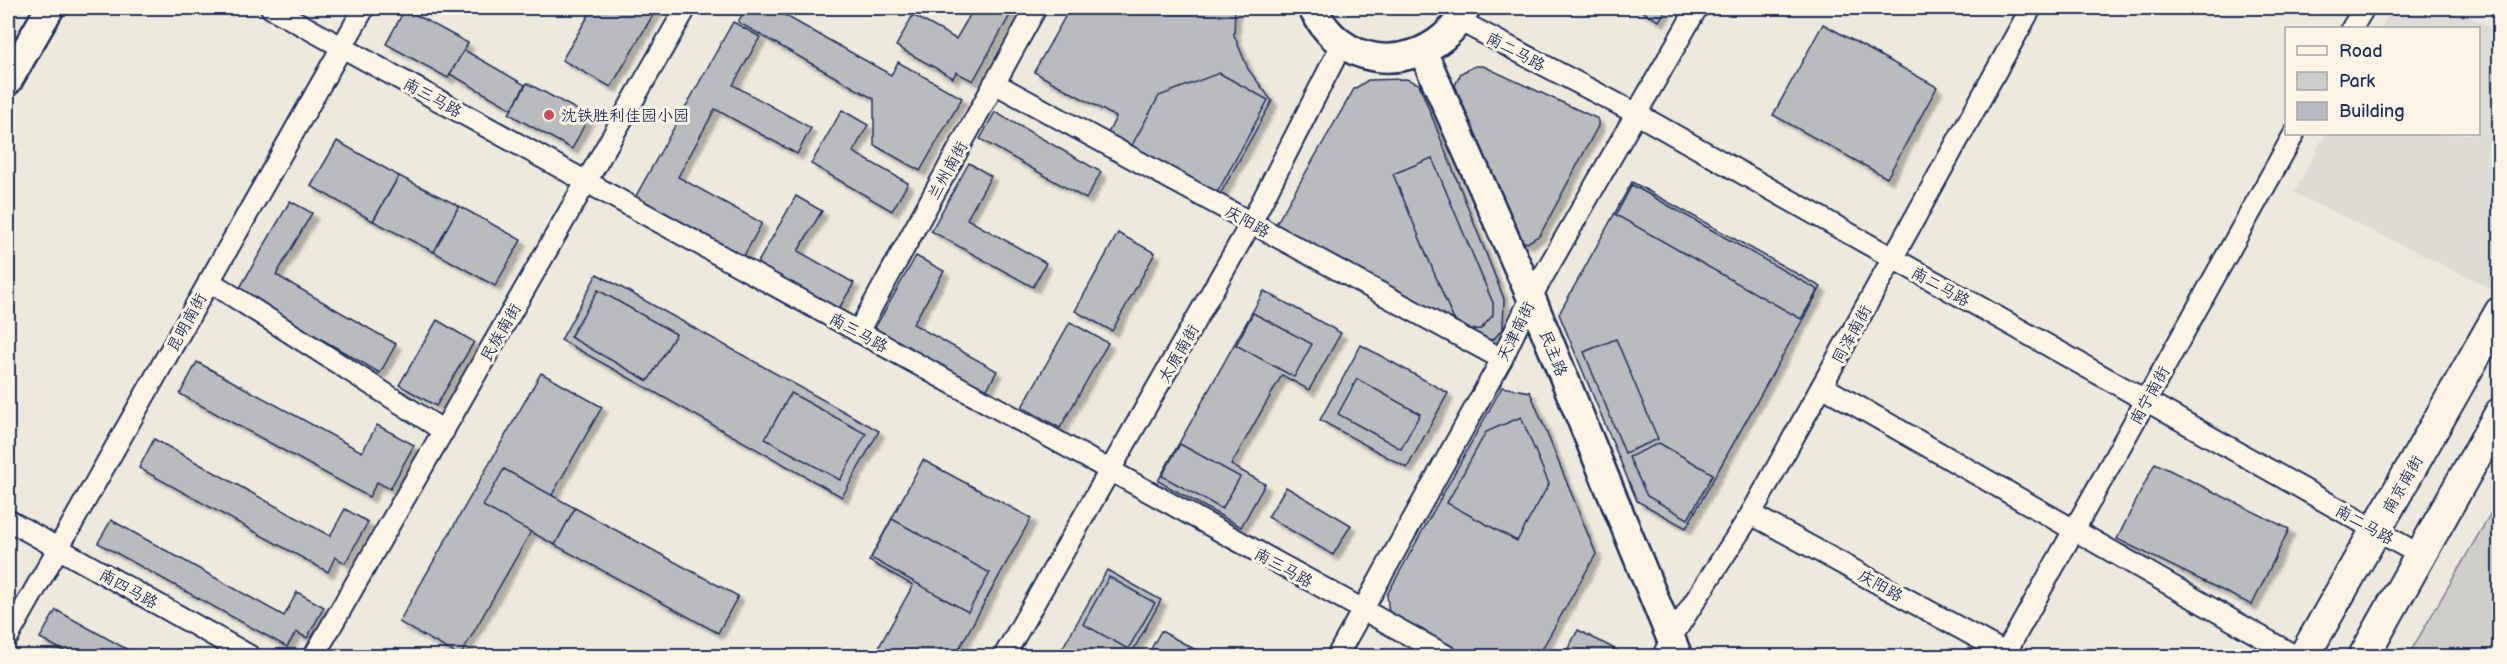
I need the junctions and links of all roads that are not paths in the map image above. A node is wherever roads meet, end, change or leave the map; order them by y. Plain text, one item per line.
1 (50, 8) edge
2 (271, 8) edge
3 (364, 8) edge
4 (686, 8) edge
5 (1036, 8) edge
6 (1312, 8) edge
7 (1697, 8) edge
8 (2031, 8) edge
9 (2364, 8) edge
10 (1463, 14) edge
11 (2353, 27) edge
12 (1342, 44) junction
13 (342, 46) junction
14 (1422, 52) junction
15 (8, 81) edge
16 (994, 83) junction
17 (1637, 114) junction
18 (2293, 135) edge
19 (586, 182) junction
20 (1251, 223) junction
21 (1893, 258) junction
22 (209, 281) junction
23 (1531, 297) junction
24 (2499, 312) edge
25 (858, 332) junction
26 (1502, 359) junction
27 (1822, 386) junction
28 (2146, 401) junction
29 (2499, 413) edge
30 (444, 431) junction
31 (1110, 471) junction
32 (1752, 514) junction
33 (8, 520) edge
34 (2075, 529) junction
35 (2375, 530) junction
36 (58, 548) junction
37 (2420, 555) junction
38 (1362, 610) junction
39 (8, 637) edge
40 (1670, 650) edge
41 (2007, 656) edge
42 (250, 657) edge
43 (315, 657) edge
44 (1004, 657) edge
45 (1337, 657) edge
46 (1447, 657) edge
47 (2295, 657) edge
48 (2304, 657) edge
49 (2364, 657) edge

1 - 15 street
2 - 13 street, 南三马路
3 - 13 street, 昆明南街
4 - 19 street, 民族南街
5 - 16 street, 兰州南街
6 - 12 street
7 - 17 street, 天津南街
8 - 21 street, 同泽南街
9 - 11 street
10 - 14 street
10 - 17 street, 南二马路
12 - 14 street
12 - 20 street, 太原南街
13 - 19 street, 南三马路
13 - 22 street, 昆明南街
14 - 23 street, 民主路
16 - 20 street, 庆阳路
16 - 25 street, 兰州南街
17 - 21 street, 南二马路
17 - 23 street, 天津南街
18 - 28 street, 南宁南街
19 - 25 street, 南三马路
19 - 30 street, 民族南街
20 - 26 street, 庆阳路
20 - 31 street, 太原南街
21 - 27 street, 同泽南街
21 - 28 street, 南二马路
22 - 30 street
22 - 36 street, 昆明南街
23 - 26 street, 天津南街
23 - 40 street, 民主路
24 - 35 main road, 南京南街
25 - 31 street, 南三马路
26 - 38 street, 天津南街
27 - 32 street, 同泽南街
27 - 34 street
28 - 34 street, 南宁南街
28 - 35 street, 南二马路
29 - 37 main road
30 - 43 street, 民族南街
31 - 38 street, 南三马路
31 - 44 street, 太原南街
32 - 40 street, 同泽南街
32 - 41 street, 庆阳路
33 - 36 street, 南四马路
34 - 41 street, 南宁南街
34 - 47 street
35 - 37 street, 南二马路
35 - 48 main road, 南京南街
36 - 39 street, 昆明南街
36 - 42 street, 南四马路
37 - 49 main road
38 - 45 street, 天津南街
38 - 46 street, 南三马路

